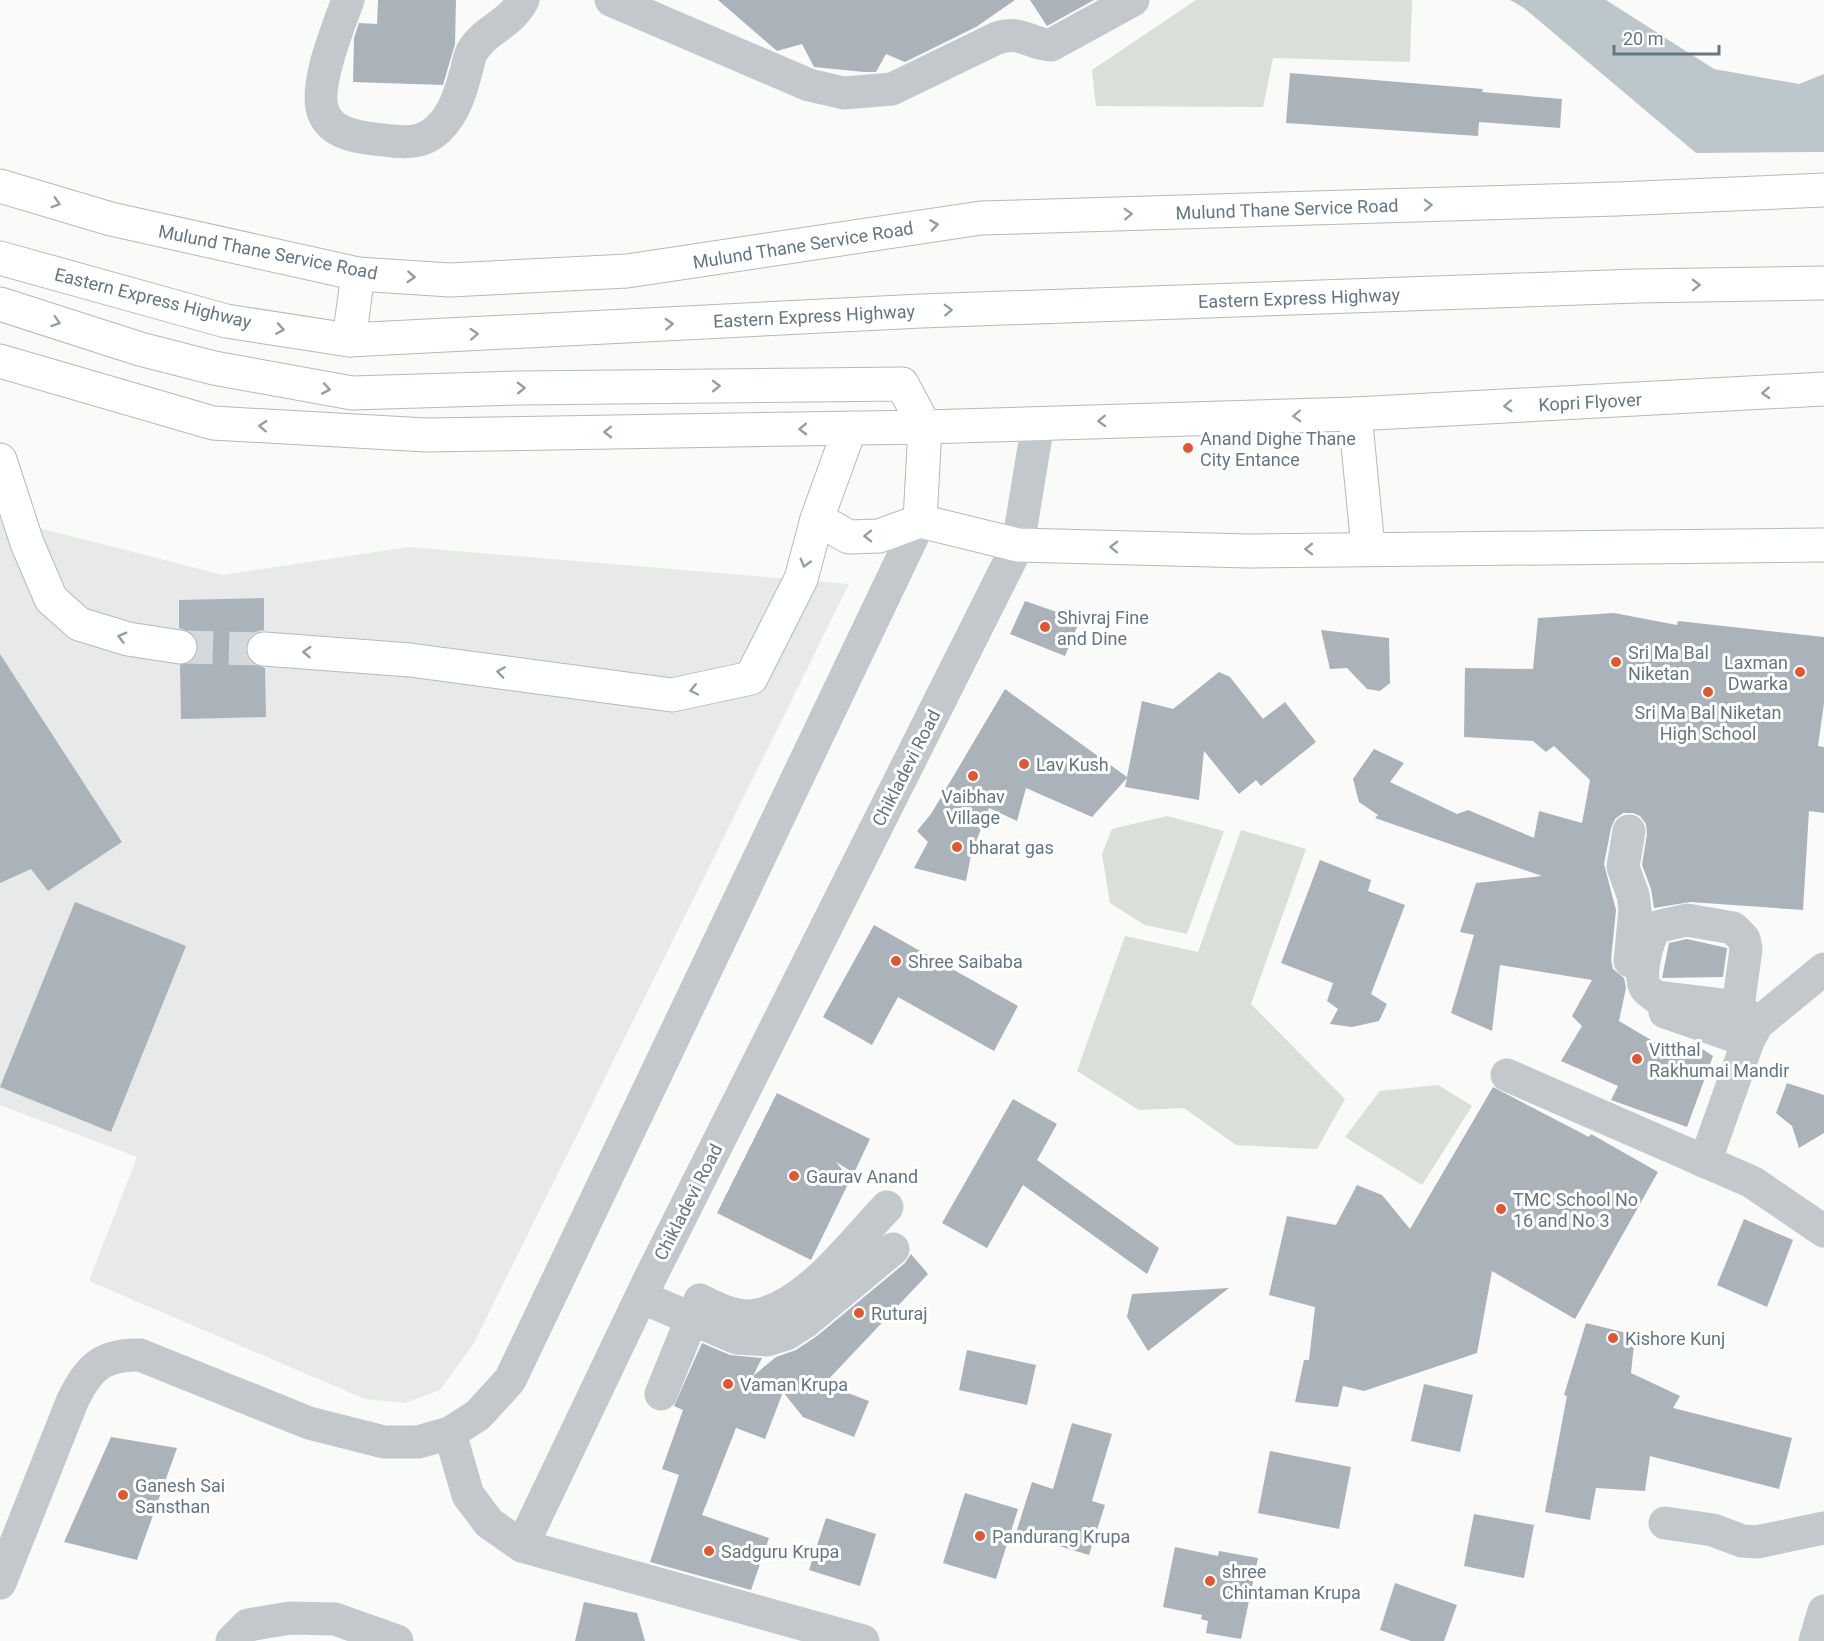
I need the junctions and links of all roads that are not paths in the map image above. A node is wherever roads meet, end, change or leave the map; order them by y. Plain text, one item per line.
1 (348, 0) edge
2 (523, 0) edge
3 (611, 0) edge
4 (1132, 0) edge
5 (0, 186) edge
6 (1824, 190) edge
7 (0, 258) edge
8 (357, 273) junction
9 (1824, 283) edge
10 (0, 304) edge
11 (349, 340) junction
12 (0, 361) edge
13 (1824, 389) edge
14 (1355, 414) junction
15 (1038, 423) junction
16 (925, 427) junction
17 (850, 428) junction
18 (0, 460) edge
19 (817, 519) junction
20 (920, 521) junction
21 (1018, 545) junction
22 (1824, 545) edge
23 (1368, 548) junction
24 (180, 647) tunnel mouth
25 (264, 649) tunnel mouth
26 (1629, 831) dead end
27 (1824, 969) edge
28 (1748, 1024) junction
29 (1507, 1076) dead end
30 (1705, 1162) junction
31 (887, 1207) dead end
32 (1824, 1231) edge
33 (893, 1249) dead end
34 (646, 1287) junction
35 (692, 1318) junction
36 (661, 1394) dead end
37 (450, 1433) junction
38 (1665, 1522) dead end
39 (1824, 1528) edge
40 (522, 1546) junction
41 (0, 1583) edge
42 (1824, 1611) edge
43 (232, 1641) edge
44 (397, 1641) edge
45 (863, 1641) edge
46 (1815, 1641) edge

1 - 2 street
3 - 4 street
5 -> 8 main road, Mulund Thane Service Road
8 -> 6 main road, Mulund Thane Service Road
7 -> 11 main road, Eastern Express Highway
8 - 11 main road
11 -> 9 main road, Eastern Express Highway
10 -> 16 main road
17 -> 12 main road
13 -> 14 main road, Kopri Flyover
14 -> 15 main road
14 - 23 main road
15 - 16 main road
15 - 21 street, Chikladevi Road
16 - 17 main road
16 - 20 main road
17 - 19 main road
24 -> 18 main road
20 -> 19 main road
19 -> 25 main road
20 - 21 main road
20 - 37 street
23 -> 21 main road
21 - 34 street, Chikladevi Road
22 - 23 main road
26 - 28 street
27 - 28 street
28 - 30 street
29 - 30 street
30 - 32 street
31 - 34 street
33 - 35 street
34 - 35 street
34 - 40 street, Chikladevi Road
35 - 36 street
37 - 40 street
37 - 41 street
38 - 39 street
40 - 45 street
42 - 46 street
43 - 44 street

